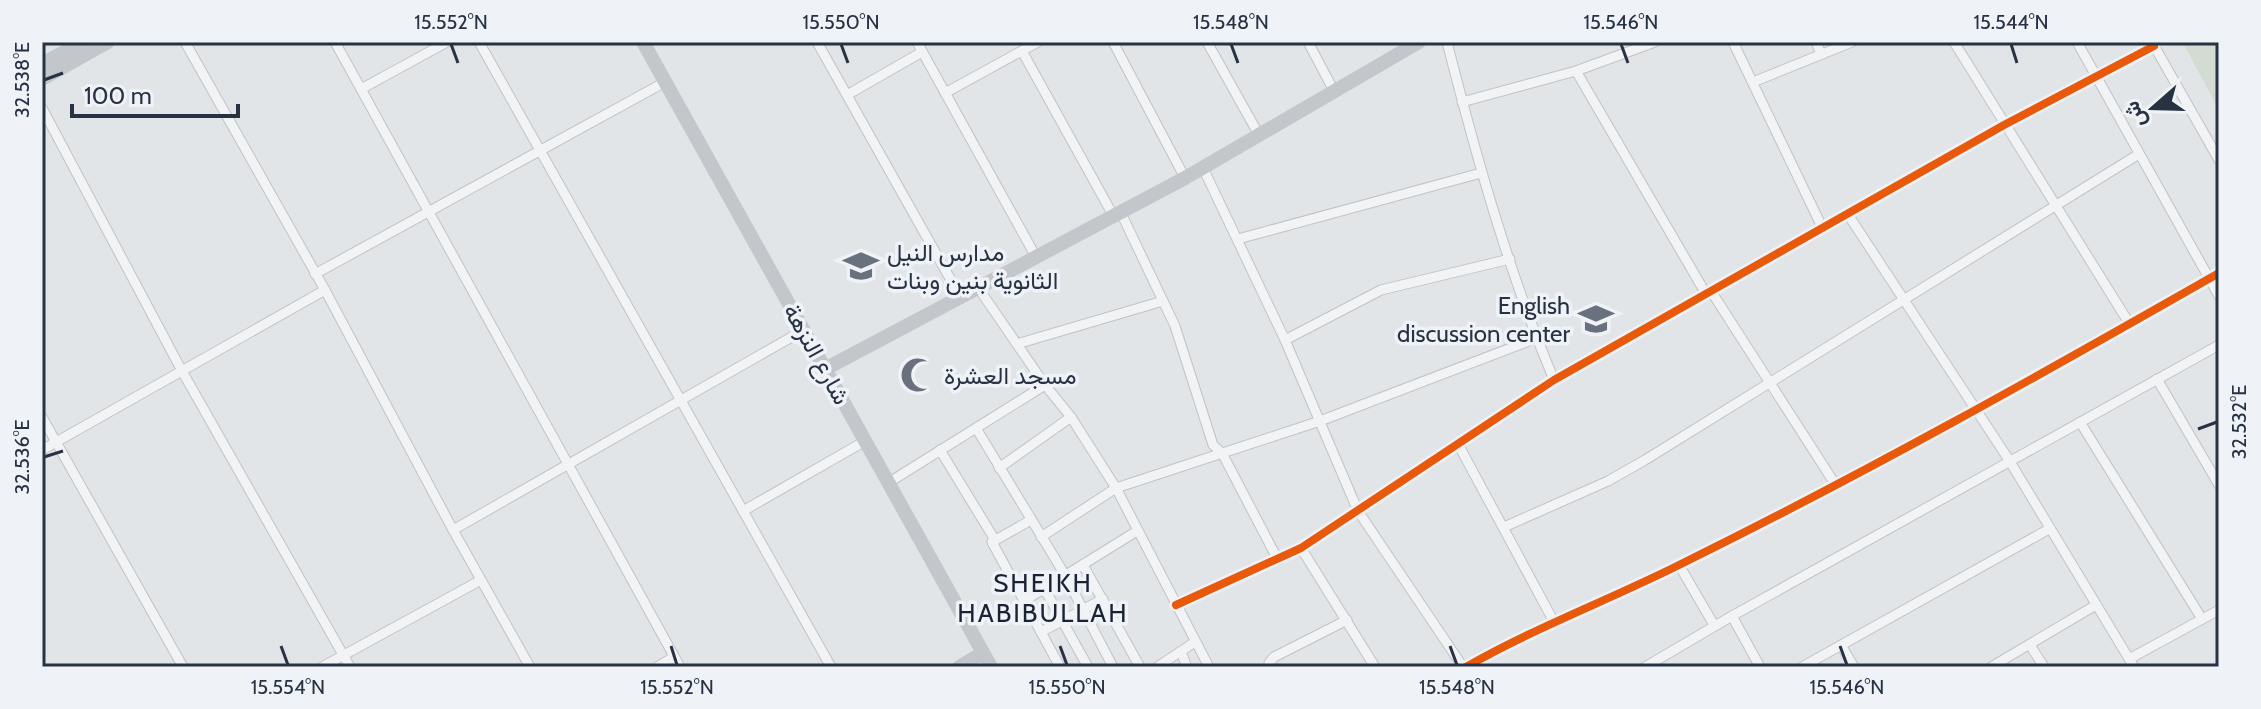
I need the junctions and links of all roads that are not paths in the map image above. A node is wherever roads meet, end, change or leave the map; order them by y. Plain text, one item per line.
1 (83, 42) edge
2 (108, 42) edge
3 (186, 42) edge
4 (335, 42) edge
5 (447, 42) edge
6 (479, 42) edge
7 (643, 42) edge
8 (817, 42) edge
9 (917, 42) edge
10 (1038, 42) edge
11 (1113, 42) edge
12 (1207, 42) edge
13 (1308, 42) edge
14 (1419, 42) edge
15 (1447, 42) edge
16 (1655, 42) edge
17 (1733, 42) edge
18 (1816, 42) edge
19 (1852, 42) edge
20 (1954, 42) edge
21 (2077, 42) edge
22 (2153, 44) edge
23 (1022, 51) junction
24 (922, 52) junction
25 (1821, 54) junction
26 (44, 69) edge
27 (1576, 71) junction
28 (2095, 75) junction
29 (665, 82) junction
30 (1753, 82) junction
31 (361, 89) junction
32 (1334, 91) junction
33 (945, 93) junction
34 (847, 95) junction
35 (1462, 102) junction
36 (42, 108) edge
37 (2004, 125) junction
38 (1259, 135) junction
39 (540, 151) junction
40 (2139, 154) junction
41 (2219, 160) edge
42 (1203, 168) junction
43 (1481, 173) junction
44 (1185, 178) junction
45 (2055, 205) junction
46 (430, 211) junction
47 (1847, 213) junction
48 (1118, 215) junction
49 (1822, 227) junction
50 (1238, 239) junction
51 (1036, 257) junction
52 (1510, 259) junction
53 (2219, 273) edge
54 (315, 274) junction
55 (2209, 279) junction
56 (979, 289) junction
57 (325, 290) junction
58 (1708, 292) junction
59 (2219, 296) edge
60 (961, 298) junction
61 (1163, 301) junction
62 (1904, 301) junction
63 (2129, 323) junction
64 (804, 330) junction
65 (1537, 338) junction
66 (1285, 340) junction
67 (1017, 344) junction
68 (2219, 345) edge
69 (825, 369) junction
70 (182, 371) junction
71 (2157, 379) junction
72 (1554, 380) junction
73 (1768, 383) junction
74 (1045, 385) junction
75 (680, 401) junction
76 (1977, 408) junction
77 (42, 417) edge
78 (1071, 417) junction
79 (1320, 421) junction
80 (2080, 422) junction
81 (976, 428) junction
82 (865, 441) junction
83 (56, 442) junction
84 (1458, 444) junction
85 (42, 450) edge
86 (940, 450) junction
87 (1222, 453) junction
88 (2009, 460) junction
89 (570, 464) junction
90 (999, 468) junction
91 (888, 483) junction
92 (1835, 484) junction
93 (2219, 485) edge
94 (1116, 488) junction
95 (743, 511) junction
96 (1358, 511) junction
97 (1031, 520) junction
98 (1504, 527) junction
99 (2049, 529) junction
100 (453, 530) junction
101 (1137, 531) junction
102 (1041, 537) junction
103 (995, 540) junction
104 (1301, 548) junction
105 (1278, 560) junction
106 (1083, 565) junction
107 (1679, 565) junction
108 (1065, 575) junction
109 (481, 580) junction
110 (1044, 588) junction
111 (1103, 599) junction
112 (1024, 601) junction
113 (1176, 605) junction
114 (2096, 605) junction
115 (1083, 610) junction
116 (2219, 610) edge
117 (1732, 616) junction
118 (2202, 619) junction
119 (1347, 620) junction
120 (1062, 621) junction
121 (1554, 622) junction
122 (1714, 625) junction
123 (1041, 632) junction
124 (1195, 642) junction
125 (1841, 645) junction
126 (2030, 645) junction
127 (1181, 652) junction
128 (983, 653) junction
129 (343, 655) junction
130 (674, 657) junction
131 (1663, 662) edge
132 (2131, 663) edge
133 (183, 667) edge
134 (322, 667) edge
135 (350, 667) edge
136 (530, 667) edge
137 (657, 667) edge
138 (680, 667) edge
139 (831, 667) edge
140 (959, 667) edge
141 (991, 667) edge
142 (1060, 667) edge
143 (1088, 667) edge
144 (1113, 667) edge
145 (1140, 667) edge
146 (1157, 667) edge
147 (1187, 667) edge
148 (1209, 667) edge
149 (1270, 667) edge
150 (1375, 667) edge
151 (1464, 667) edge
152 (1645, 667) edge
153 (1760, 667) edge
154 (1802, 667) edge
155 (1854, 667) edge
156 (1991, 667) edge
157 (2044, 667) edge

1 - 26 street
2 - 26 street
3 - 54 street
4 - 31 street
5 - 31 street
6 - 39 street
7 - 29 street, شارع النزهة
8 - 34 street
9 - 24 street
10 - 23 street
11 - 44 street
12 - 38 street
13 - 32 street
14 - 32 street
15 - 35 street
16 - 27 street
17 - 30 street
18 - 25 street
19 - 25 street
20 - 37 street
21 - 28 street
22 - 28 street
22 - 41 street
23 - 33 street
23 - 48 street
24 - 33 street
24 - 34 street
25 - 30 street
27 - 35 street
27 - 58 street
28 - 37 street
28 - 40 street
29 - 39 street
29 - 64 street, شارع النزهة
30 - 49 street
31 - 46 street
32 - 38 street
33 - 51 street
34 - 60 street
35 - 43 street
36 - 70 street
37 - 45 street
37 - 47 street
38 - 42 street
39 - 46 street
39 - 75 street
40 - 45 street
40 - 55 street
42 - 44 street
42 - 50 street
43 - 50 street
43 - 52 street
44 - 48 street
45 - 62 street
45 - 63 street
46 - 54 street
46 - 89 street
47 - 49 street
47 - 62 street
48 - 51 street
48 - 61 street
49 - 58 street
50 - 66 street
51 - 56 street
52 - 65 street
52 - 66 street
53 - 55 street
54 - 57 street
55 - 59 street
55 - 63 street
56 - 60 street
56 - 67 street
57 - 70 street
57 - 100 street
58 - 72 street
58 - 73 street
60 - 69 street
61 - 67 street
61 - 87 street
62 - 73 street
62 - 76 street
63 - 76 street
64 - 69 street, شارع النزهة
64 - 75 street
65 - 72 street
65 - 79 street
66 - 79 street
67 - 74 street
68 - 71 street
69 - 82 street, شارع النزهة
70 - 83 street
70 - 129 street
71 - 80 street
71 - 93 street
72 - 84 street
73 - 92 street
73 - 98 street
74 - 78 street
74 - 81 street
75 - 89 street
75 - 95 street
76 - 88 street
76 - 92 street
77 - 83 street
78 - 90 street
78 - 94 street
79 - 87 street
79 - 96 street
80 - 88 street
80 - 118 street
81 - 86 street
81 - 90 street
82 - 91 street, شارع النزهة
82 - 95 street
83 - 85 street
83 - 133 street
84 - 96 street
84 - 98 street
86 - 91 street
86 - 103 street
87 - 94 street
87 - 105 street
88 - 99 street
88 - 117 street
89 - 100 street
89 - 130 street
90 - 97 street
91 - 128 street, شارع النزهة
92 - 107 street
94 - 101 street
94 - 102 street
95 - 139 street
96 - 104 street
96 - 151 street
97 - 102 street
97 - 103 street
98 - 121 street
99 - 114 street
99 - 125 street
100 - 109 street
101 - 106 street
101 - 113 street
102 - 108 street
103 - 112 street
104 - 105 street
104 - 119 street
105 - 113 street
106 - 108 street
106 - 111 street
107 - 121 street
107 - 122 street
108 - 110 street
108 - 115 street
109 - 129 street
109 - 136 street
110 - 112 street
110 - 120 street
111 - 115 street
111 - 145 street
112 - 123 street
113 - 124 street
114 - 126 street
114 - 132 street
115 - 120 street
115 - 144 street
116 - 118 street
117 - 122 street
117 - 153 street
118 - 132 street
119 - 149 street
119 - 150 street
120 - 123 street
120 - 143 street
121 - 151 street
122 - 131 street
123 - 142 street
124 - 127 street
124 - 148 street
125 - 154 street
125 - 155 street
126 - 156 street
126 - 157 street
127 - 146 street
127 - 147 street
128 - 140 street
128 - 141 street, شارع النزهة
129 - 134 street
129 - 135 street
130 - 137 street
130 - 138 street
131 - 152 street

